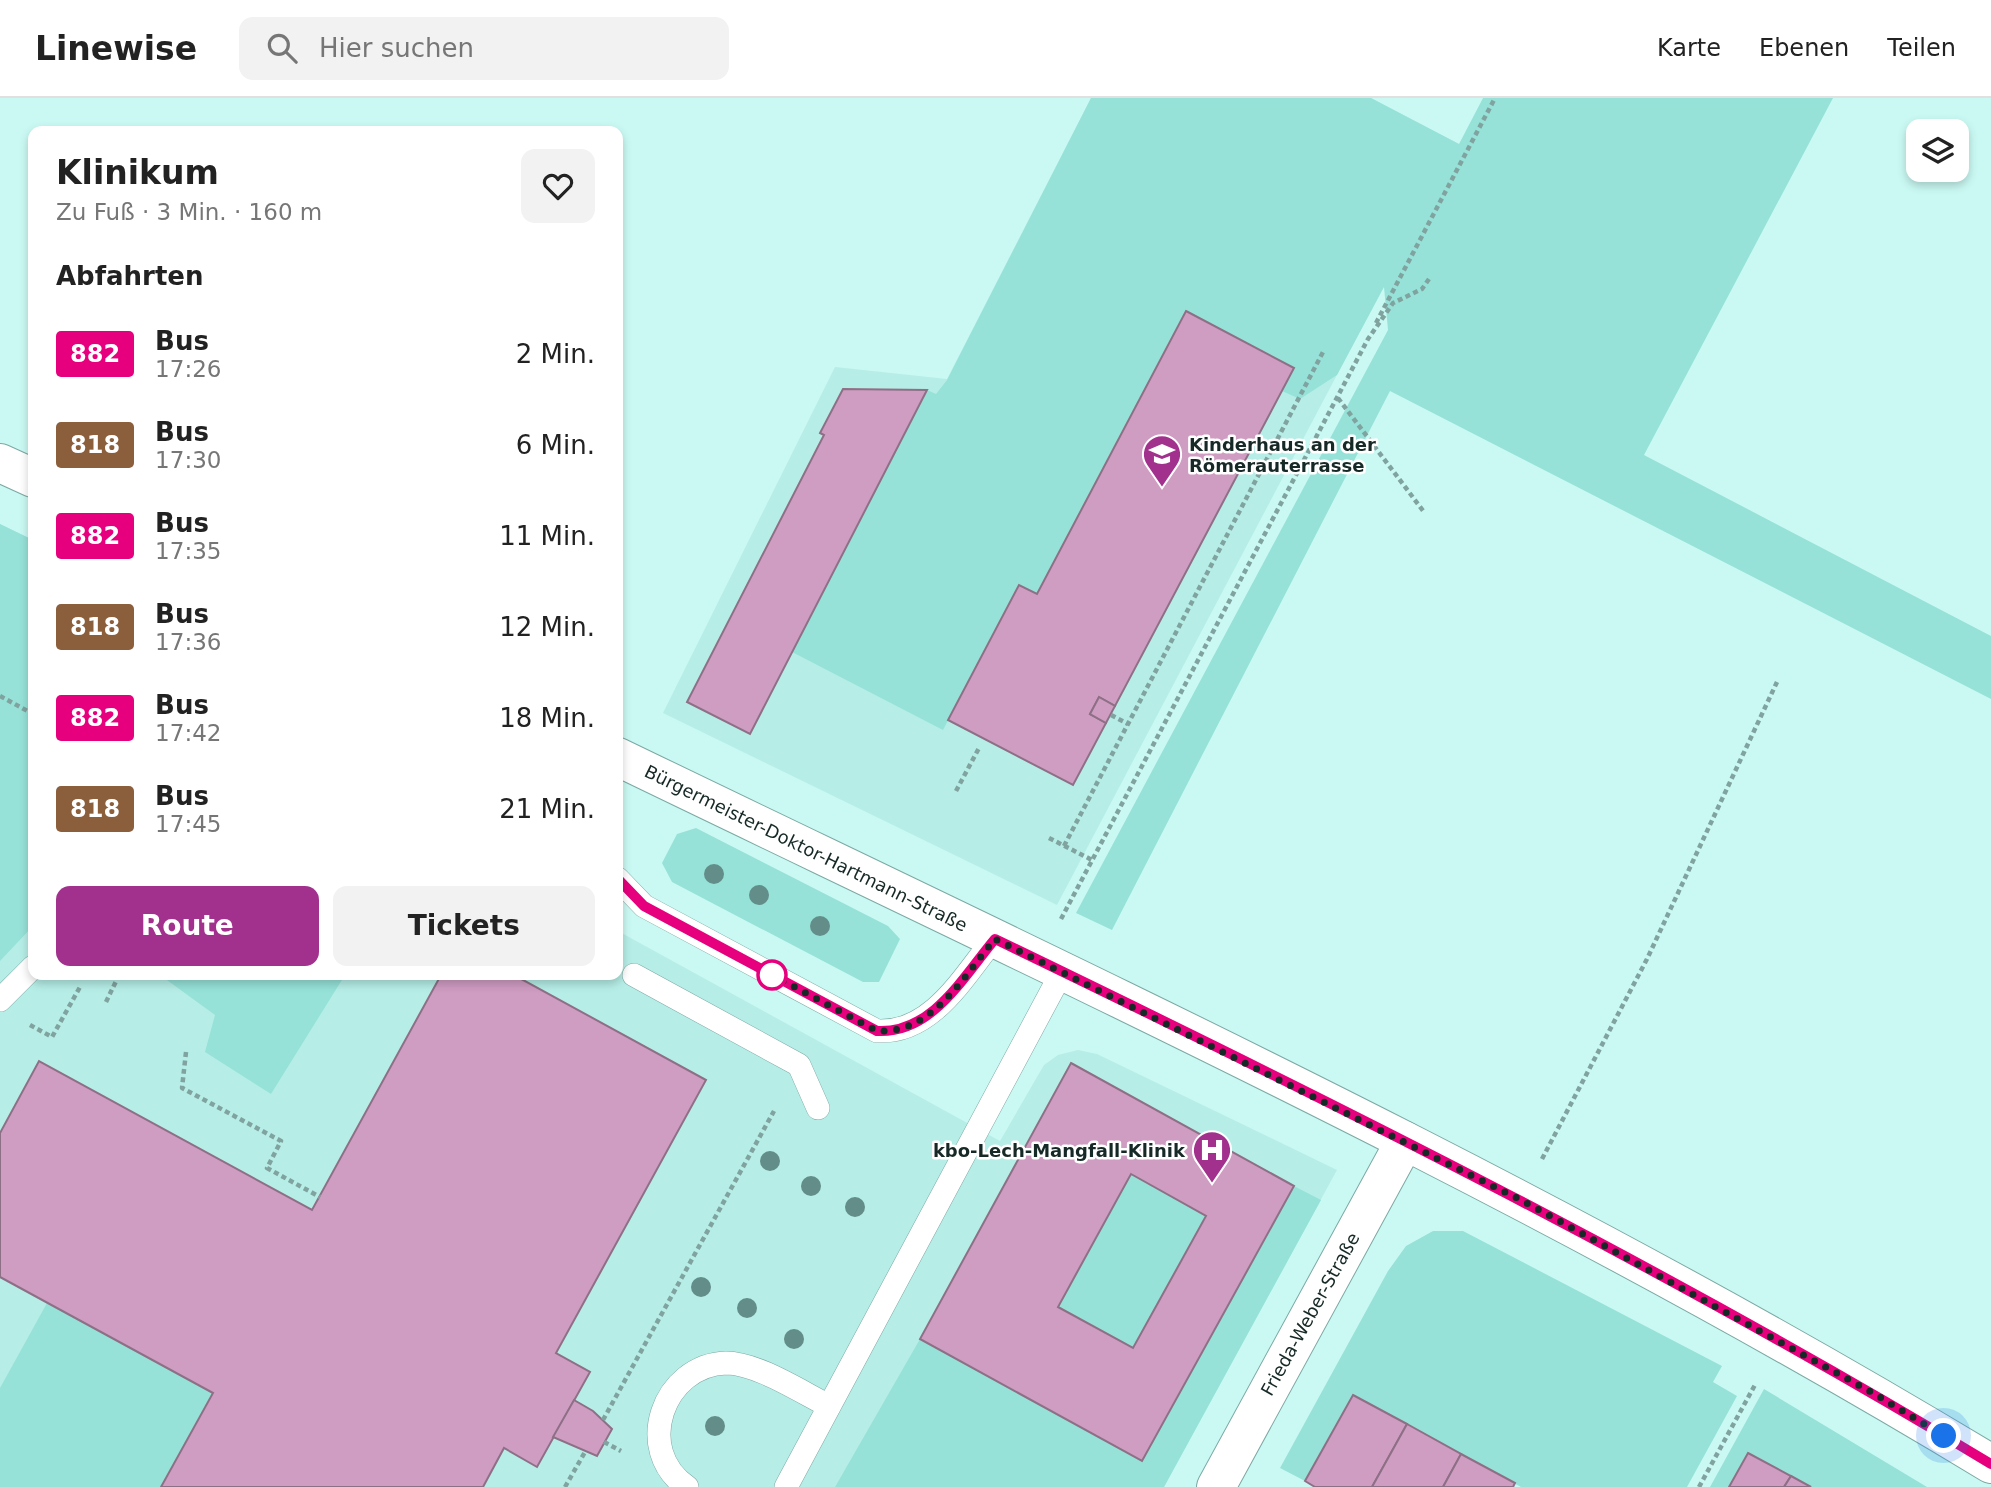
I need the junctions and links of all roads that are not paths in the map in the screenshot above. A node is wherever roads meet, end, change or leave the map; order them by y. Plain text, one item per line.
1 (0, 463) edge
2 (28, 476) edge
3 (623, 759) edge
4 (623, 884) edge
5 (995, 939) junction
6 (1050, 966) junction
7 (28, 972) edge
8 (634, 975) dead end
9 (0, 1000) edge
10 (818, 1108) dead end
11 (1405, 1142) junction
12 (829, 1406) junction
13 (1991, 1464) edge
14 (687, 1487) edge
15 (786, 1487) edge
16 (1216, 1487) edge

1 - 2 street
3 - 5 street, Bürgermeister-Doktor-Hartmann-Straße
4 - 5 lane
5 - 6 street, Bürgermeister-Doktor-Hartmann-Straße
6 - 11 street, Bürgermeister-Doktor-Hartmann-Straße
6 - 12 lane
7 - 9 lane
8 - 10 lane
11 - 13 street, Bürgermeister-Doktor-Hartmann-Straße
11 - 16 street, Frieda-Weber-Straße
12 - 14 lane
12 - 15 lane

